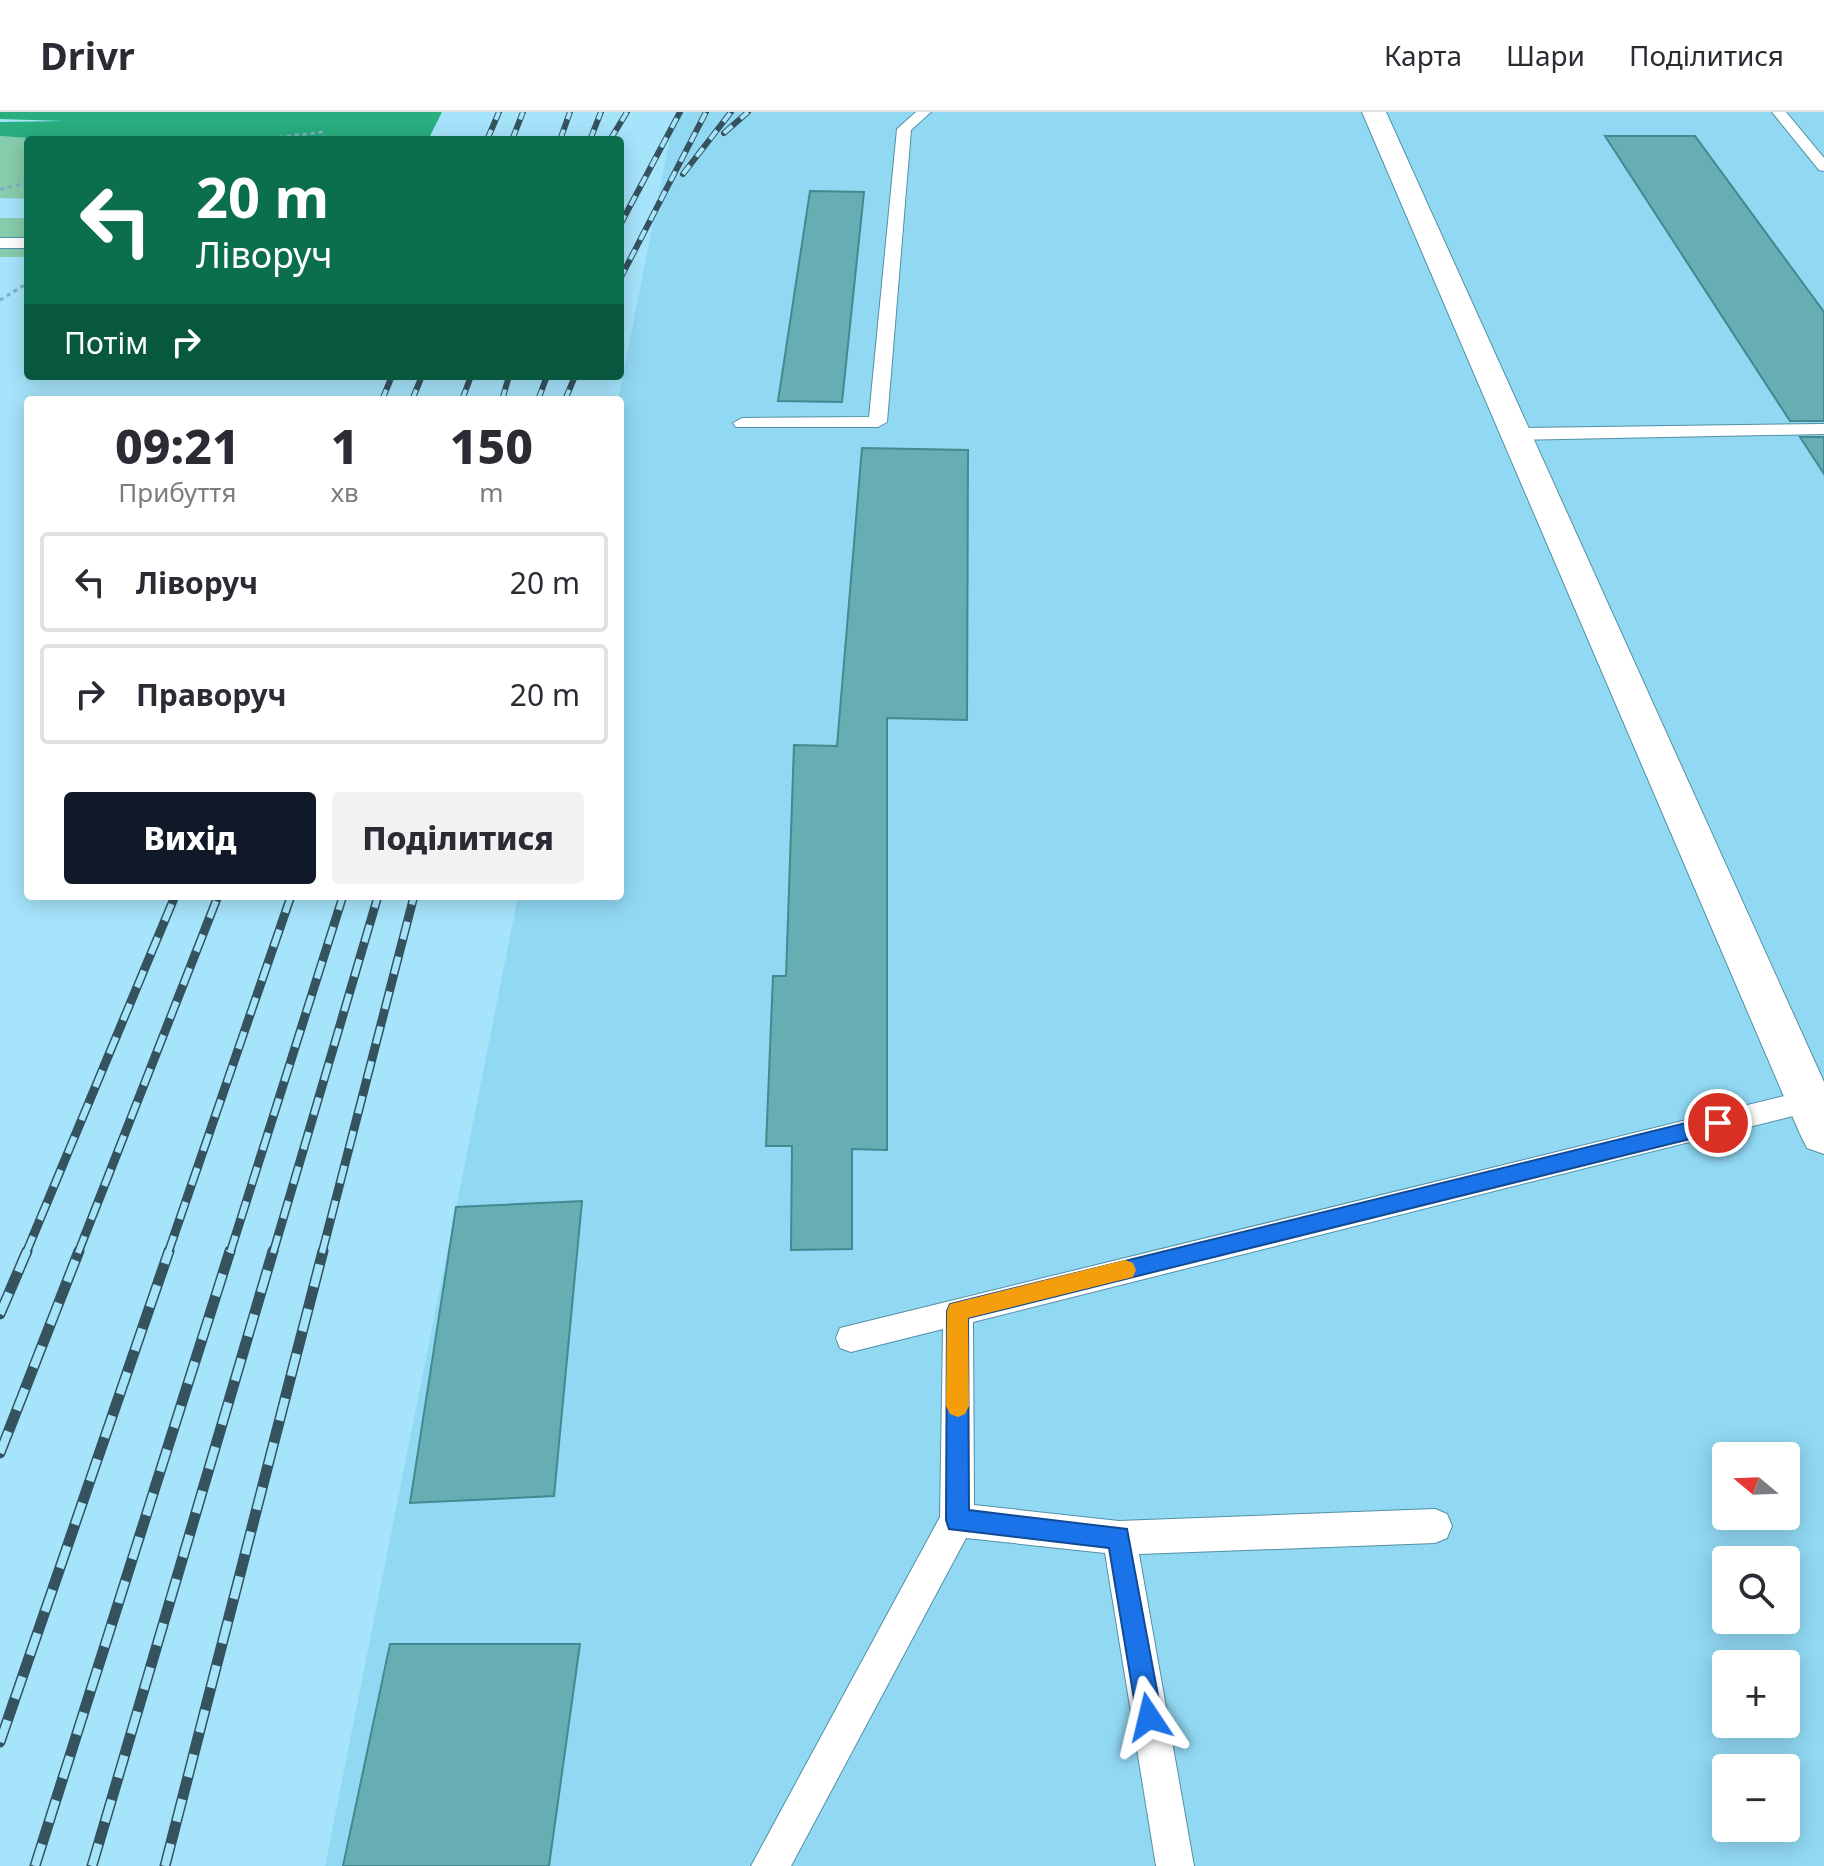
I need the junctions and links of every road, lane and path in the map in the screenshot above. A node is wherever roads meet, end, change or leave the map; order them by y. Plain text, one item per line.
1 (924, 112) edge
2 (1374, 112) edge
3 (1779, 112) edge
4 (289, 136) edge
5 (324, 136) edge
6 (1824, 167) edge
7 (24, 184) edge
8 (0, 189) edge
9 (0, 243) edge
10 (24, 243) edge
11 (24, 285) edge
12 (0, 300) edge
13 (742, 423) dead end
14 (1824, 429) edge
15 (1515, 434) junction
16 (1809, 1101) junction
17 (1824, 1134) edge
18 (958, 1311) junction
19 (851, 1338) dead end
20 (957, 1520) junction
21 (1435, 1526) dead end
22 (1119, 1538) junction
23 (770, 1866) edge
24 (1175, 1866) edge

1 - 13 lane
2 - 15 street
3 - 6 lane
4 - 5 path
7 - 8 path
9 - 10 lane
11 - 12 path
14 - 15 lane
15 - 16 street
16 - 17 street
16 - 18 lane
18 - 19 lane
18 - 20 lane
20 - 22 lane
20 - 23 lane
21 - 22 lane
22 - 24 lane

